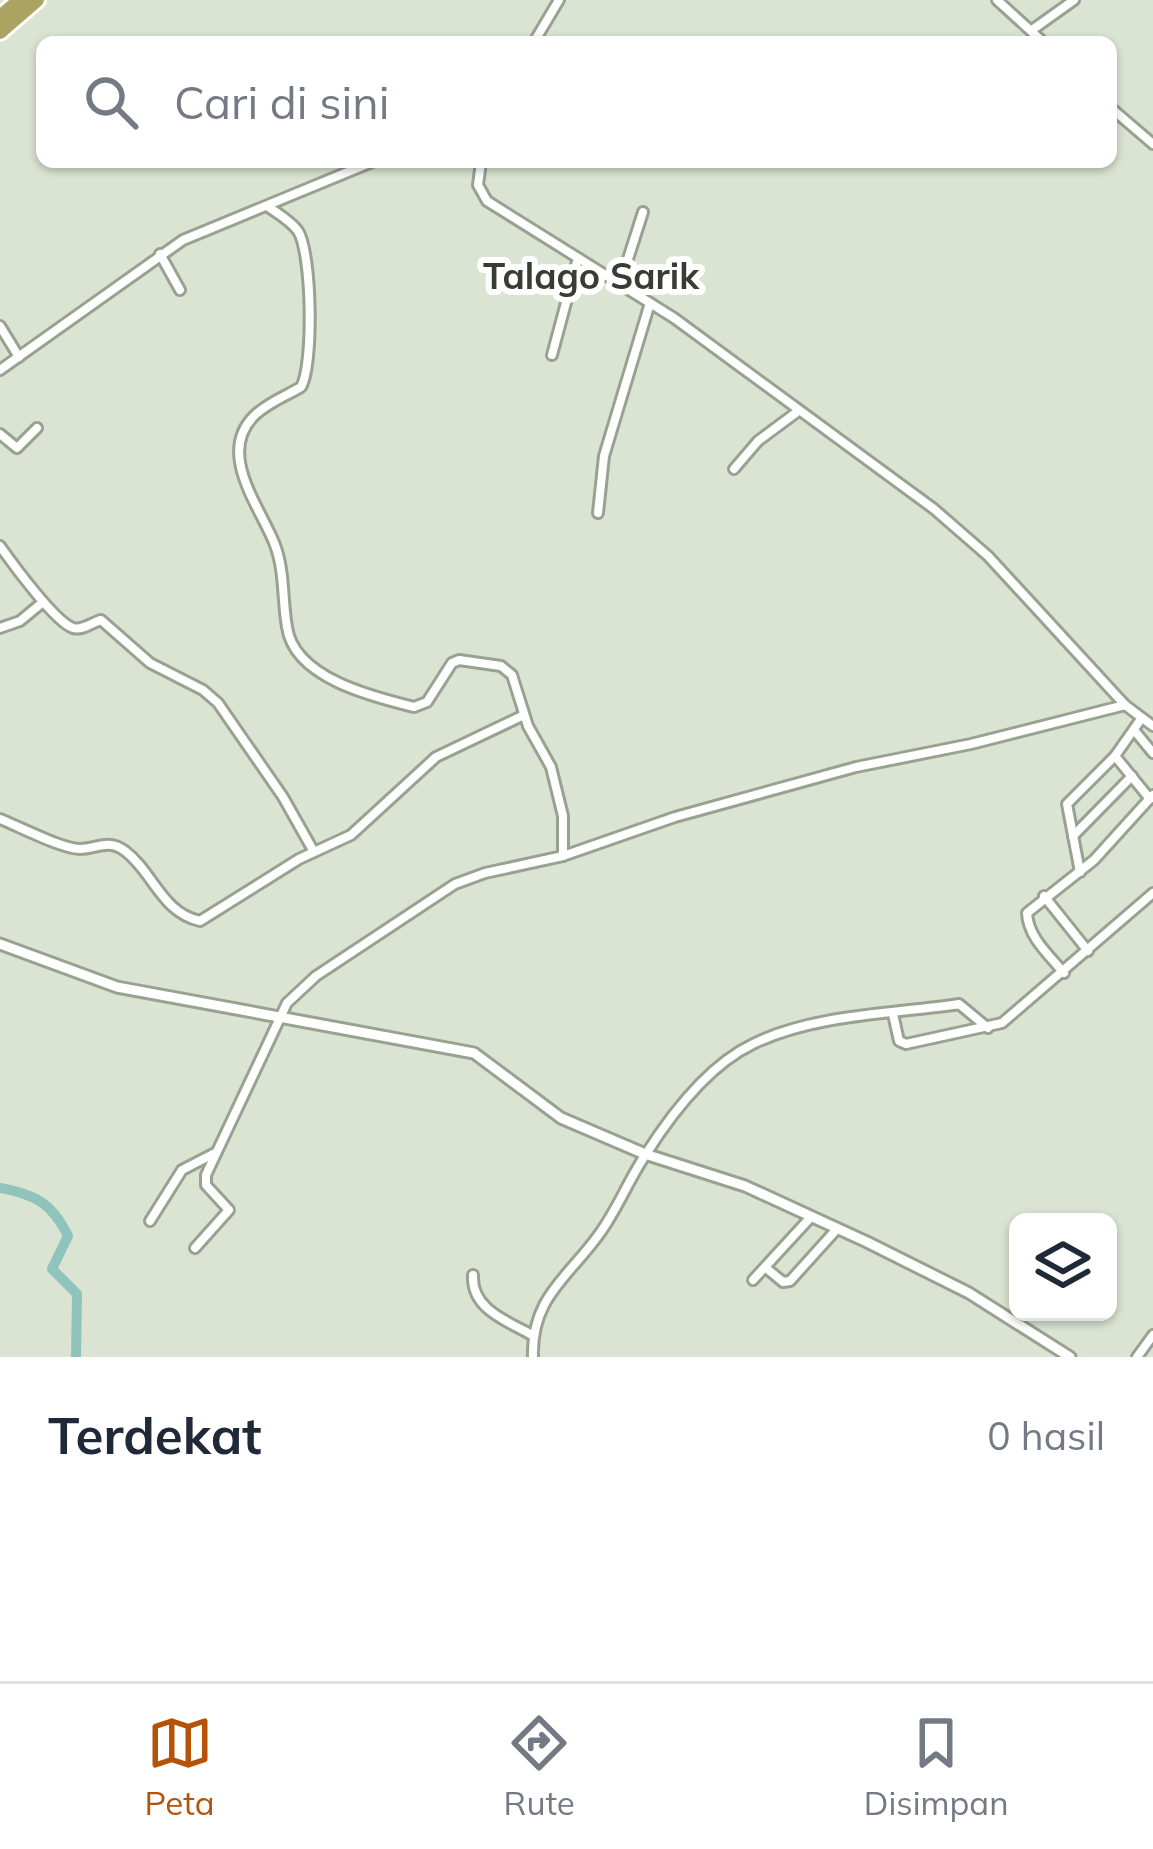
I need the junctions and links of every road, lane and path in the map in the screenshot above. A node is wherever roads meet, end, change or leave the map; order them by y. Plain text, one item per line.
1 (20, 0) edge
2 (37, 0) edge
3 (559, 0) edge
4 (997, 0) edge
5 (1074, 0) edge
6 (0, 17) edge
7 (1032, 30) junction
8 (0, 32) edge
9 (538, 36) edge
10 (1038, 36) edge
11 (1117, 113) edge
12 (1153, 144) edge
13 (359, 168) edge
14 (481, 168) edge
15 (267, 206) junction
16 (643, 212) dead end
17 (160, 254) junction
18 (578, 258) junction
19 (620, 284) junction
20 (180, 290) dead end
21 (650, 303) junction
22 (0, 326) edge
23 (552, 355) dead end
24 (19, 357) junction
25 (0, 370) edge
26 (797, 412) junction
27 (37, 428) dead end
28 (0, 434) edge
29 (734, 469) dead end
30 (598, 513) dead end
31 (0, 546) edge
32 (44, 602) junction
33 (0, 628) edge
34 (1125, 705) junction
35 (524, 715) junction
36 (1141, 719) junction
37 (1153, 726) edge
38 (1134, 730) junction
39 (1153, 753) edge
40 (1115, 756) junction
41 (1132, 776) junction
42 (1151, 797) edge
43 (0, 819) edge
44 (1072, 838) junction
45 (314, 852) junction
46 (563, 856) junction
47 (1080, 872) junction
48 (1153, 893) edge
49 (1044, 896) junction
50 (0, 944) edge
51 (1088, 951) junction
52 (1064, 973) junction
53 (893, 1014) junction
54 (280, 1018) junction
55 (988, 1028) junction
56 (217, 1153) junction
57 (645, 1154) junction
58 (810, 1218) junction
59 (150, 1221) dead end
60 (836, 1230) junction
61 (195, 1248) dead end
62 (766, 1268) junction
63 (473, 1275) dead end
64 (754, 1280) dead end
65 (532, 1335) junction
66 (1153, 1335) edge
67 (533, 1357) edge
68 (1069, 1357) edge
69 (1137, 1357) edge

1 - 6 highway
2 - 8 highway
3 - 9 street
4 - 7 street
5 - 7 street
7 - 10 street
11 - 12 street
13 - 15 street
14 - 18 street
15 - 17 street
15 - 35 street
16 - 19 street
17 - 20 street
17 - 24 street
18 - 19 street
18 - 23 street
19 - 21 street
21 - 26 street
21 - 30 street
22 - 24 street
24 - 25 street
26 - 29 street
26 - 34 street
27 - 28 street
31 - 32 street
32 - 33 street
32 - 45 street
34 - 36 street
34 - 46 street
35 - 45 street
35 - 46 street
36 - 37 street
36 - 38 street
38 - 39 street
38 - 40 street
40 - 41 street
40 - 44 street
41 - 42 street
41 - 44 street
42 - 47 street
43 - 45 street
44 - 47 street
46 - 54 street
47 - 49 street
48 - 51 street
49 - 51 street
49 - 52 street
50 - 54 street
51 - 52 street
52 - 55 street
53 - 55 street
53 - 55 street
53 - 57 street
54 - 56 street
54 - 57 street
56 - 59 street
56 - 61 street
57 - 58 street
57 - 65 street
58 - 60 street
58 - 62 street
60 - 62 street
60 - 68 street
62 - 64 street
63 - 65 street
65 - 67 street
66 - 69 street

